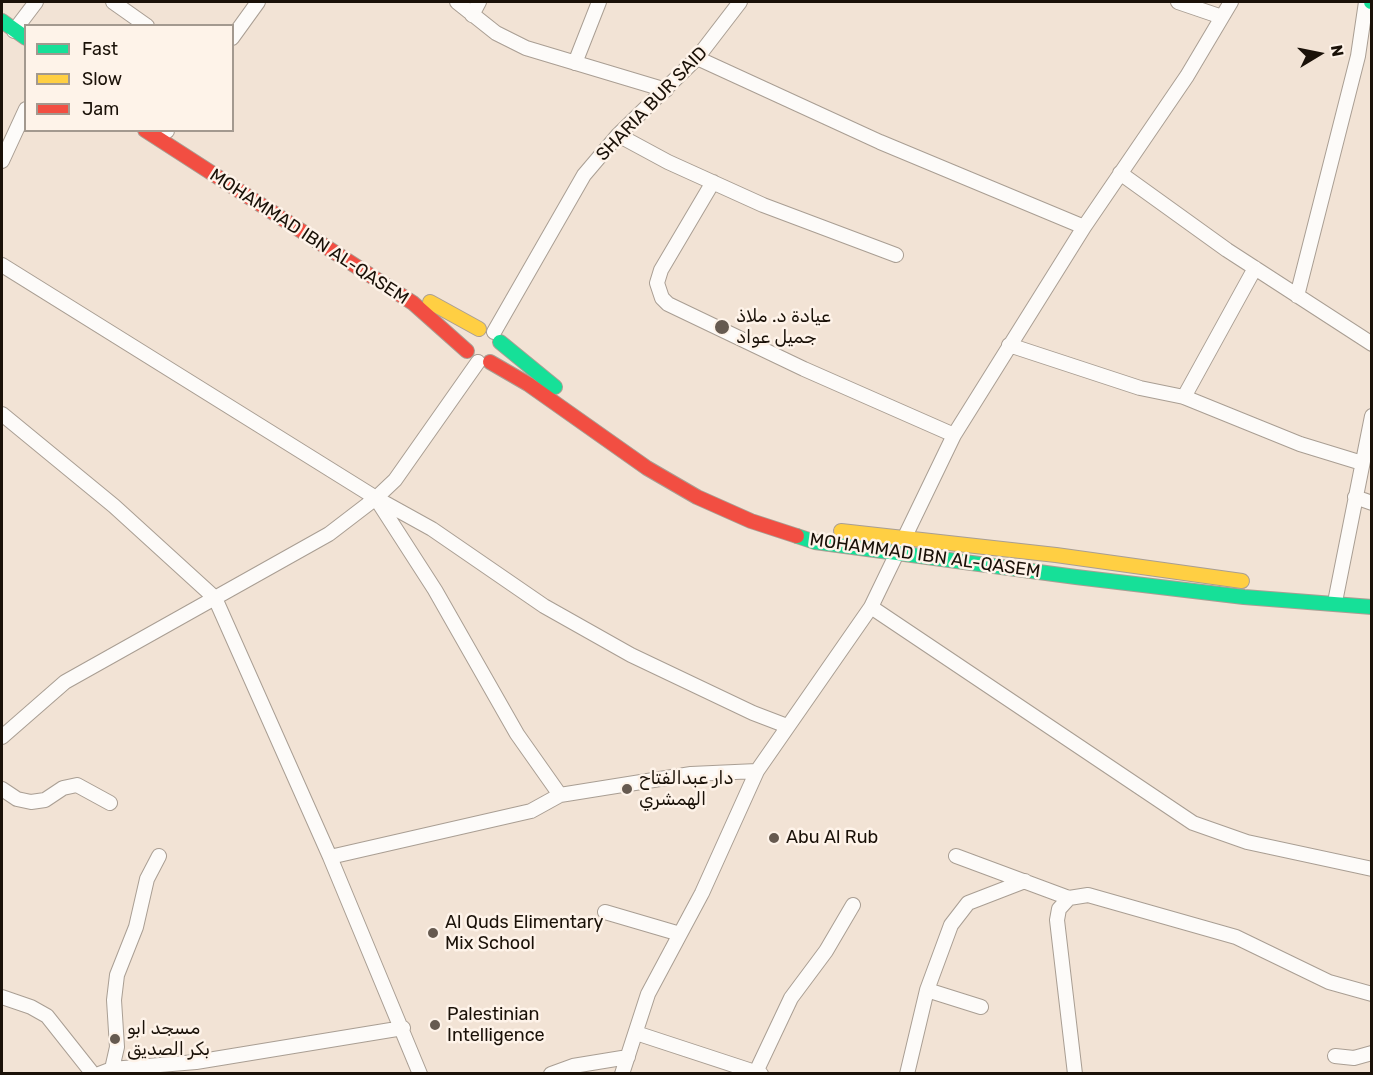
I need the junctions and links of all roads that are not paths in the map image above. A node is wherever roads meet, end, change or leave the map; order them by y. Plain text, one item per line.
1 (36, 2) edge
2 (113, 2) edge
3 (258, 2) edge
4 (457, 2) edge
5 (479, 2) edge
6 (599, 2) edge
7 (740, 2) edge
8 (1178, 2) edge
9 (1231, 2) edge
10 (1369, 2) edge
11 (472, 15) junction
12 (1222, 17) junction
13 (2, 21) edge
14 (144, 24) edge
15 (14, 35) edge
16 (234, 35) edge
17 (24, 49) edge
18 (697, 58) junction
19 (575, 63) junction
20 (666, 90) junction
21 (24, 113) edge
22 (148, 132) edge
23 (170, 132) edge
24 (618, 135) junction
25 (2, 160) edge
26 (1120, 173) junction
27 (713, 182) junction
28 (1084, 227) junction
29 (896, 255) dead end
30 (2, 265) edge
31 (1255, 268) junction
32 (1297, 296) junction
33 (479, 329) junction
34 (497, 337) junction
35 (1371, 344) edge
36 (1009, 345) junction
37 (467, 351) junction
38 (484, 362) junction
39 (1184, 397) junction
40 (2, 414) edge
41 (1371, 416) edge
42 (954, 435) junction
43 (632, 439) dead end
44 (1362, 464) junction
45 (676, 468) dead end
46 (1355, 497) junction
47 (376, 498) junction
48 (1371, 503) edge
49 (905, 537) junction
50 (896, 553) junction
51 (215, 598) junction
52 (1335, 602) junction
53 (1371, 606) edge
54 (871, 607) junction
55 (787, 726) junction
56 (2, 737) edge
57 (757, 771) junction
58 (2, 789) edge
59 (560, 795) junction
60 (110, 803) dead end
61 (159, 856) dead end
62 (956, 856) dead end
63 (330, 857) junction
64 (1371, 869) edge
65 (1025, 881) junction
66 (1069, 898) junction
67 (853, 905) dead end
68 (605, 912) dead end
69 (680, 934) junction
70 (927, 990) junction
71 (1371, 994) edge
72 (2, 997) edge
73 (981, 1007) dead end
74 (403, 1028) junction
75 (636, 1033) junction
76 (1371, 1053) edge
77 (1335, 1056) dead end
78 (628, 1057) junction
79 (106, 1071) edge
80 (758, 1073) edge
81 (93, 1074) edge
82 (420, 1074) edge
83 (551, 1074) edge
84 (622, 1074) edge
85 (907, 1074) edge
86 (1075, 1074) edge

1 - 15 street
2 - 14 street
3 - 16 street
4 - 11 street
5 - 11 street
6 - 19 street
7 - 18 street, SHARIA BUR SAID
8 - 12 street
9 - 12 street
10 - 32 street
11 - 19 street
12 - 26 street
13 - 15 main road
15 - 17 main road
18 - 20 street, SHARIA BUR SAID
18 - 28 street
19 - 20 street
20 - 24 street, SHARIA BUR SAID
21 - 25 street
22 - 37 main road, MOHAMMAD IBN AL-QASEM
23 - 33 main road
24 - 27 street
24 - 34 street, SHARIA BUR SAID
26 - 28 street
26 - 31 street
27 - 29 street
27 - 42 street
28 - 36 street
30 - 47 street
31 - 32 street
31 - 39 street
32 - 35 street
33 - 34 main road
33 - 37 main road
34 - 38 main road
34 - 43 main road
36 - 39 street
36 - 42 street
37 - 38 main road
38 - 47 street
38 - 50 main road, MOHAMMAD IBN AL-QASEM
39 - 44 street
40 - 51 street
41 - 44 street
42 - 49 street
44 - 46 street
45 - 49 main road, MOHAMMAD IBN AL-QASEM
46 - 48 street
46 - 52 street
47 - 51 street
47 - 55 street
47 - 59 street
49 - 50 street
49 - 52 main road, MOHAMMAD IBN AL-QASEM
50 - 52 main road, MOHAMMAD IBN AL-QASEM
50 - 54 street
51 - 56 street
51 - 63 street
52 - 53 main road, MOHAMMAD IBN AL-QASEM
54 - 55 street
54 - 64 street
55 - 57 street
57 - 59 street
57 - 69 street
58 - 60 street
59 - 63 street
61 - 79 street
62 - 65 street
63 - 74 street
65 - 66 street
65 - 70 street
66 - 71 street
66 - 86 street
67 - 80 street
68 - 69 street
69 - 75 street
70 - 73 street
70 - 85 street
72 - 81 street
74 - 79 street
74 - 82 street
75 - 78 street
75 - 80 street
76 - 77 street
78 - 83 street
78 - 84 street

